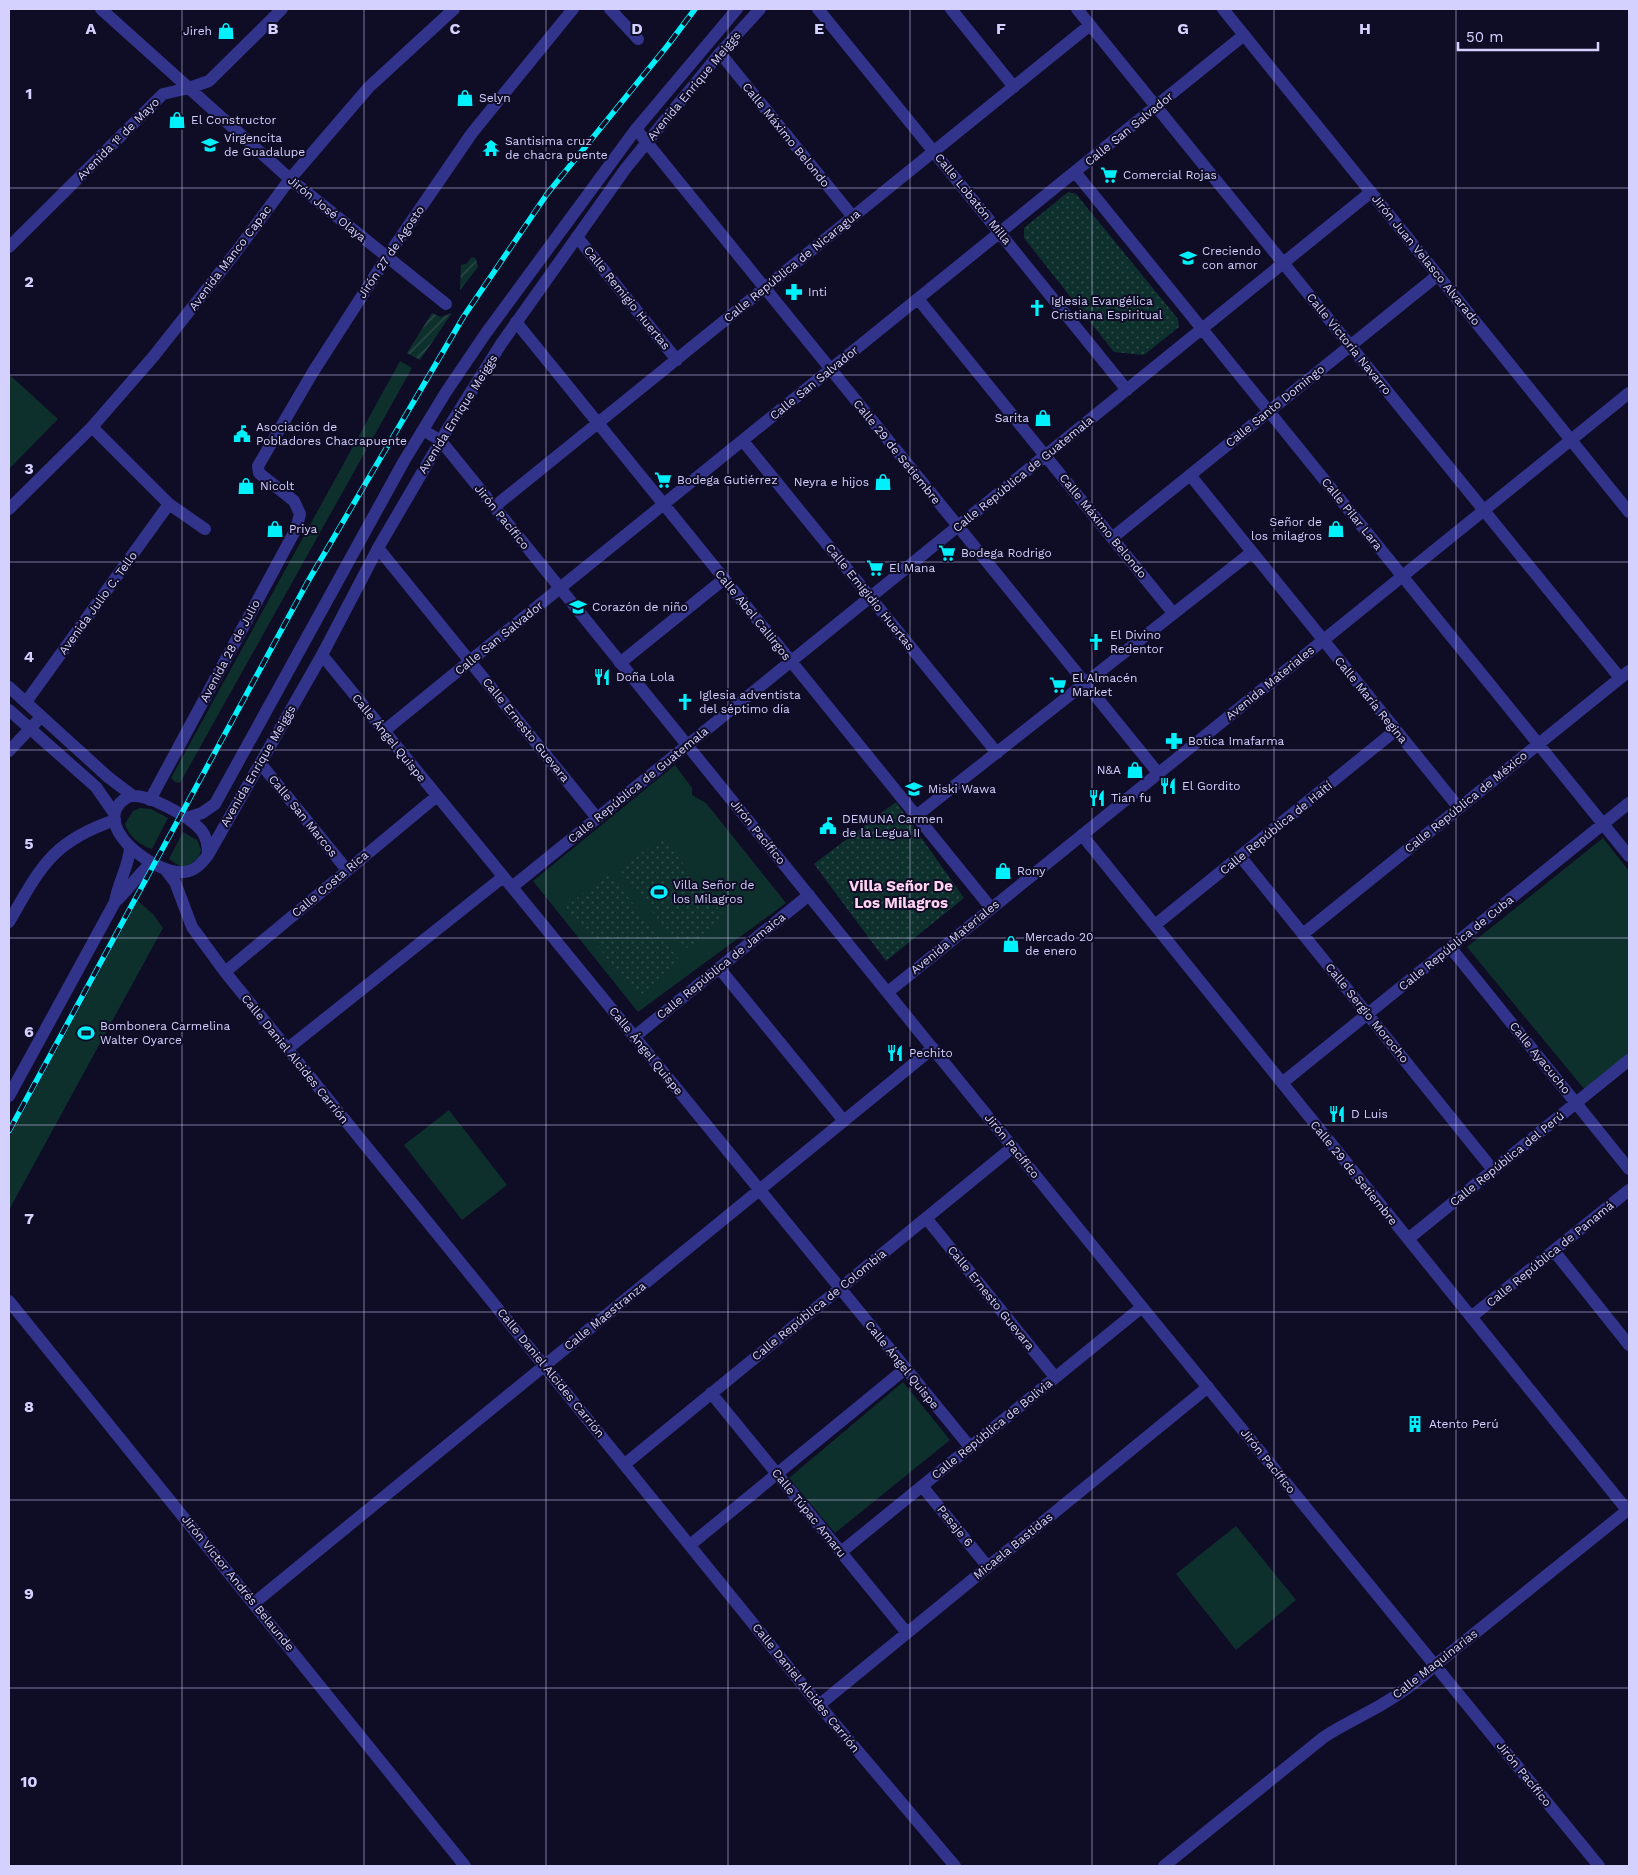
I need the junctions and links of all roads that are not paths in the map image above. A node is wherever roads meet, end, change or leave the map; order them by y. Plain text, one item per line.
1 (102, 9) edge
2 (282, 9) edge
3 (454, 9) edge
4 (573, 9) edge
5 (610, 9) edge
6 (737, 9) edge
7 (760, 9) edge
8 (818, 9) edge
9 (950, 9) edge
10 (1077, 9) edge
11 (1223, 9) edge
12 (1090, 25) junction
13 (1244, 35) junction
14 (638, 38) dead end
15 (720, 53) junction
16 (1014, 87) junction
17 (189, 88) junction
18 (1156, 106) junction
19 (636, 130) junction
20 (647, 143) junction
21 (934, 152) junction
22 (1075, 172) junction
23 (290, 178) junction
24 (1371, 192) junction
25 (853, 217) junction
26 (1000, 233) junction
27 (577, 237) junction
28 (9, 247) edge
29 (387, 257) junction
30 (1284, 263) junction
31 (1438, 274) junction
32 (765, 288) junction
33 (918, 299) junction
34 (446, 304) dead end
35 (516, 322) junction
36 (1202, 329) junction
37 (1350, 345) junction
38 (677, 360) junction
39 (830, 370) junction
40 (1127, 390) junction
41 (1629, 392) edge
42 (1269, 411) junction
43 (598, 423) junction
44 (92, 427) junction
45 (423, 430) junction
46 (1571, 440) junction
47 (441, 441) junction
48 (743, 441) junction
49 (1046, 456) junction
50 (1190, 475) junction
51 (294, 501) joint
52 (169, 504) junction
53 (664, 504) junction
54 (494, 507) junction
55 (9, 510) edge
56 (1484, 510) junction
57 (1629, 512) edge
58 (958, 527) junction
59 (205, 529) dead end
60 (1112, 538) junction
61 (378, 548) junction
62 (1252, 552) junction
63 (1402, 576) junction
64 (724, 579) junction
65 (560, 588) junction
66 (870, 597) junction
67 (1174, 614) junction
68 (1323, 640) junction
69 (322, 655) junction
70 (470, 661) junction
71 (620, 662) junction
72 (791, 662) junction
73 (1625, 675) edge
74 (1085, 683) junction
75 (9, 687) edge
76 (26, 702) junction
77 (9, 710) edge
78 (41, 717) junction
79 (31, 728) junction
80 (1396, 730) junction
81 (384, 731) junction
82 (1539, 744) junction
83 (688, 745) junction
84 (9, 751) edge
85 (996, 753) junction
86 (260, 763) junction
87 (1158, 773) junction
88 (133, 796) junction
89 (437, 796) junction
90 (150, 800) junction
91 (1629, 803) edge
92 (215, 804) junction
93 (1459, 808) junction
94 (231, 813) junction
95 (115, 816) junction
96 (916, 816) junction
97 (187, 818) junction
98 (597, 818) junction
99 (1604, 824) junction
100 (1082, 835) junction
101 (130, 847) junction
102 (208, 855) junction
103 (1240, 856) junction
104 (1629, 856) edge
105 (152, 863) junction
106 (165, 869) junction
107 (346, 870) junction
108 (503, 877) junction
109 (512, 887) junction
110 (809, 895) junction
111 (115, 902) junction
112 (991, 908) junction
113 (9, 922) edge
114 (1155, 925) junction
115 (1303, 934) junction
116 (1450, 948) junction
117 (719, 968) junction
118 (224, 972) junction
119 (888, 992) junction
120 (1368, 1014) junction
121 (634, 1037) junction
122 (933, 1048) junction
123 (287, 1049) junction
124 (1629, 1060) edge
125 (1282, 1083) junction
126 (9, 1096) edge
127 (1576, 1103) junction
128 (844, 1122) junction
129 (1013, 1147) junction
130 (1629, 1169) edge
131 (1493, 1170) junction
132 (760, 1190) junction
133 (1629, 1190) edge
134 (926, 1218) junction
135 (1408, 1239) junction
136 (1554, 1251) junction
137 (840, 1288) junction
138 (9, 1301) edge
139 (1142, 1306) junction
140 (1471, 1317) junction
141 (1629, 1344) edge
142 (544, 1366) junction
143 (906, 1369) junction
144 (1056, 1377) junction
145 (1208, 1387) junction
146 (711, 1393) junction
147 (970, 1447) junction
148 (625, 1464) junction
149 (777, 1474) junction
150 (922, 1486) junction
151 (1628, 1510) edge
152 (690, 1545) junction
153 (841, 1552) junction
154 (988, 1567) junction
155 (254, 1603) junction
156 (907, 1633) junction
157 (1434, 1666) junction
158 (819, 1705) junction
159 (465, 1866) edge
160 (954, 1866) edge
161 (1164, 1866) edge
162 (1599, 1866) edge

1 - 17 street, Jirón José Olaya
2 - 17 street, Avenida 1º de Mayo
3 - 23 street, Avenida Manco Capac
4 - 29 street, Jirón 27 de Agosto
5 - 14 street
6 - 19 street, Avenida Enrique Meiggs
7 - 15 street, Avenida Enrique Meiggs
8 - 21 street, Calle Lobatón Milla
9 - 16 street
10 - 12 street, Calle Victoria Navarro
11 - 13 street, Jirón Juan Velasco Alvarado
12 - 16 street, Calle República de Nicaragua
12 - 18 street, Calle Victoria Navarro
13 - 18 street, Calle San Salvador
13 - 24 street, Jirón Juan Velasco Alvarado
15 - 20 street, Avenida Enrique Meiggs
15 - 25 street, Calle Máximo Belondo
16 - 21 street, Calle República de Nicaragua
17 - 23 street, Jirón José Olaya
17 - 28 street, Avenida 1º de Mayo
18 - 22 street, Calle San Salvador
18 - 30 street, Calle Victoria Navarro
19 - 20 street, Calle 29 de Setiembre
19 - 45 street, Avenida Enrique Meiggs
20 - 27 street, Avenida Enrique Meiggs
20 - 32 street, Calle 29 de Setiembre
21 - 25 street, Calle República de Nicaragua
21 - 26 street, Calle Lobatón Milla
22 - 26 street, Calle San Salvador
22 - 36 street, Calle Pilar Lara
23 - 29 street, Jirón José Olaya
23 - 44 street, Avenida Manco Capac
24 - 30 street, Calle República de Guatemala
24 - 31 street, Jirón Juan Velasco Alvarado
25 - 32 street, Calle República de Nicaragua
26 - 33 street, Calle San Salvador
26 - 40 street, Calle Lobatón Milla
27 - 35 street, Avenida Enrique Meiggs
27 - 38 street, Calle Remigio Huertas
29 - 34 street, Jirón José Olaya
29 - 51 street, Jirón 27 de Agosto
30 - 36 street, Calle República de Guatemala
30 - 37 street, Calle Victoria Navarro
31 - 37 street, Calle Santo Domingo
31 - 46 street, Jirón Juan Velasco Alvarado
32 - 38 street, Calle República de Nicaragua
32 - 39 street, Calle 29 de Setiembre
33 - 39 street, Calle San Salvador
33 - 49 street, Calle Máximo Belondo
35 - 43 street, Calle Abel Callirgos
35 - 47 street, Avenida Enrique Meiggs
36 - 40 street, Calle República de Guatemala
36 - 42 street, Calle Pilar Lara
37 - 42 street, Calle Santo Domingo
37 - 56 street, Calle Victoria Navarro
38 - 43 street, Calle República de Nicaragua
39 - 48 street, Calle San Salvador
39 - 58 street, Calle 29 de Setiembre
40 - 49 street, Calle República de Guatemala
41 - 46 street, Avenida Materiales
42 - 50 street, Calle Santo Domingo
42 - 63 street, Calle Pilar Lara
43 - 53 street, Calle Abel Callirgos
43 - 54 street, Calle República de Nicaragua
44 - 52 street
44 - 55 street, Avenida Manco Capac
45 - 47 street, Jirón Pacífico
45 - 92 street, Avenida Enrique Meiggs
46 - 56 street, Avenida Materiales
46 - 57 street, Jirón Juan Velasco Alvarado
47 - 54 street, Jirón Pacífico
47 - 61 street, Avenida Enrique Meiggs
48 - 53 street, Calle San Salvador
48 - 66 street, Calle Emigidio Huertas
49 - 58 street, Calle República de Guatemala
49 - 60 street, Calle Máximo Belondo
50 - 60 street, Calle Santo Domingo
50 - 62 street, Calle María Regina
51 - 90 street, Avenida 28 de Julio
52 - 59 street
52 - 76 street, Avenida Julio C. Tello
53 - 64 street, Calle Abel Callirgos
53 - 65 street, Calle San Salvador
54 - 65 street, Jirón Pacífico
56 - 63 street, Avenida Materiales
56 - 73 street, Calle Victoria Navarro
58 - 66 street, Calle República de Guatemala
58 - 74 street, Calle 29 de Setiembre
60 - 67 street, Calle Máximo Belondo
61 - 69 street, Avenida Enrique Meiggs
61 - 70 street, Calle Ernesto Guevara
62 - 67 street
62 - 68 street, Calle María Regina
63 - 68 street, Avenida Materiales
63 - 82 street, Calle Pilar Lara
64 - 71 street
64 - 72 street, Calle Abel Callirgos
65 - 70 street, Calle San Salvador
65 - 71 street, Jirón Pacífico
66 - 72 street, Calle República de Guatemala
66 - 85 street, Calle Emigidio Huertas
67 - 74 street
68 - 80 street, Calle María Regina
68 - 87 street, Avenida Materiales
69 - 81 street, Calle Ángel Quispe
69 - 86 street, Avenida Enrique Meiggs
70 - 81 street, Calle San Salvador
70 - 98 street, Calle Ernesto Guevara
71 - 83 street, Jirón Pacífico
72 - 83 street, Calle República de Guatemala
72 - 96 street, Calle Abel Callirgos
73 - 82 street, Calle República de México
74 - 85 street
74 - 87 street, Calle 29 de Setiembre
75 - 76 street
76 - 78 street
77 - 79 street
78 - 79 street
78 - 88 street
79 - 84 street
79 - 95 street
80 - 93 street, Calle María Regina
80 - 103 street, Calle República de Haití
81 - 89 street, Calle Ángel Quispe
82 - 93 street, Calle República de México
82 - 99 street, Calle Pilar Lara
83 - 98 street, Calle República de Guatemala
83 - 110 street, Jirón Pacífico
85 - 96 street
86 - 94 street, Avenida Enrique Meiggs
86 - 107 street, Calle San Marcos
87 - 100 street, Avenida Materiales
88 - 90 street
88 - 95 street
89 - 107 street, Calle Costa Rica
89 - 108 street, Calle Ángel Quispe
90 - 97 street
91 - 99 street, Calle República de Cuba
92 - 94 street
92 - 97 street, Avenida Enrique Meiggs
93 - 115 street, Calle República de México
94 - 102 street, Avenida Enrique Meiggs
95 - 101 street
95 - 113 street
96 - 112 street, Calle Abel Callirgos
97 - 102 street
98 - 109 street, Calle República de Guatemala
99 - 104 street, Calle Pilar Lara
99 - 116 street, Calle República de Cuba
100 - 112 street, Avenida Materiales
100 - 114 street, Calle 29 de Setiembre
101 - 105 street
101 - 111 street
102 - 106 street
103 - 114 street, Calle República de Haití
103 - 115 street, Calle Sergio Morocho
105 - 106 street
105 - 111 street
106 - 118 street, Calle Daniel Alcides Carrión
107 - 118 street, Calle Costa Rica
108 - 109 street, Calle Ángel Quispe
108 - 123 street
109 - 121 street, Calle Ángel Quispe
110 - 117 street, Calle República de Jamaica
110 - 119 street, Jirón Pacífico
111 - 126 street
112 - 119 street, Avenida Materiales
114 - 125 street, Calle 29 de Setiembre
115 - 120 street, Calle Sergio Morocho
116 - 120 street, Calle República de Cuba
116 - 127 street, Calle Ayacucho
117 - 121 street, Calle República de Jamaica
117 - 128 street
118 - 123 street, Calle Daniel Alcides Carrión
119 - 122 street, Jirón Pacífico
120 - 125 street, Calle República de Cuba
120 - 131 street, Calle Sergio Morocho
121 - 132 street, Calle Ángel Quispe
122 - 128 street, Calle Maestranza
122 - 129 street, Jirón Pacífico
123 - 142 street, Calle Daniel Alcides Carrión
124 - 127 street, Calle República del Perú
125 - 135 street, Calle 29 de Setiembre
127 - 130 street, Calle Ayacucho
127 - 131 street, Calle República del Perú
128 - 132 street, Calle Maestranza
129 - 134 street, Calle República de Colombia
129 - 139 street, Jirón Pacífico
131 - 135 street, Calle República del Perú
132 - 137 street, Calle Ángel Quispe
132 - 142 street, Calle Maestranza
133 - 136 street, Calle República de Panamá
134 - 137 street, Calle República de Colombia
134 - 144 street, Calle Ernesto Guevara
135 - 140 street, Calle 29 de Setiembre
136 - 140 street, Calle República de Panamá
136 - 141 street
137 - 143 street, Calle Ángel Quispe
137 - 146 street, Calle República de Colombia
138 - 155 street, Jirón Victor Andrés Belaunde
139 - 144 street, Calle República de Bolivia
139 - 145 street, Jirón Pacífico
140 - 151 street, Calle 29 de Setiembre
142 - 148 street, Calle Daniel Alcides Carrión
142 - 155 street, Calle Maestranza
143 - 147 street, Calle Ángel Quispe
143 - 149 street
144 - 147 street, Calle República de Bolivia
145 - 154 street, Micaela Bastidas
145 - 157 street, Jirón Pacífico
146 - 148 street, Calle República de Colombia
146 - 149 street, Calle Túpac Amaru
147 - 150 street, Calle República de Bolivia
148 - 152 street, Calle Daniel Alcides Carrión
149 - 152 street
149 - 153 street, Calle Túpac Amaru
150 - 153 street, Calle República de Bolivia
150 - 154 street, Pasaje 6
151 - 157 street, Calle Maquinarias
152 - 158 street, Calle Daniel Alcides Carrión
153 - 156 street, Calle Túpac Amaru
154 - 156 street, Micaela Bastidas
155 - 159 street, Jirón Victor Andrés Belaunde
156 - 158 street, Micaela Bastidas
157 - 161 street, Calle Maquinarias
157 - 162 street, Jirón Pacífico
158 - 160 street, Calle Daniel Alcides Carrión

